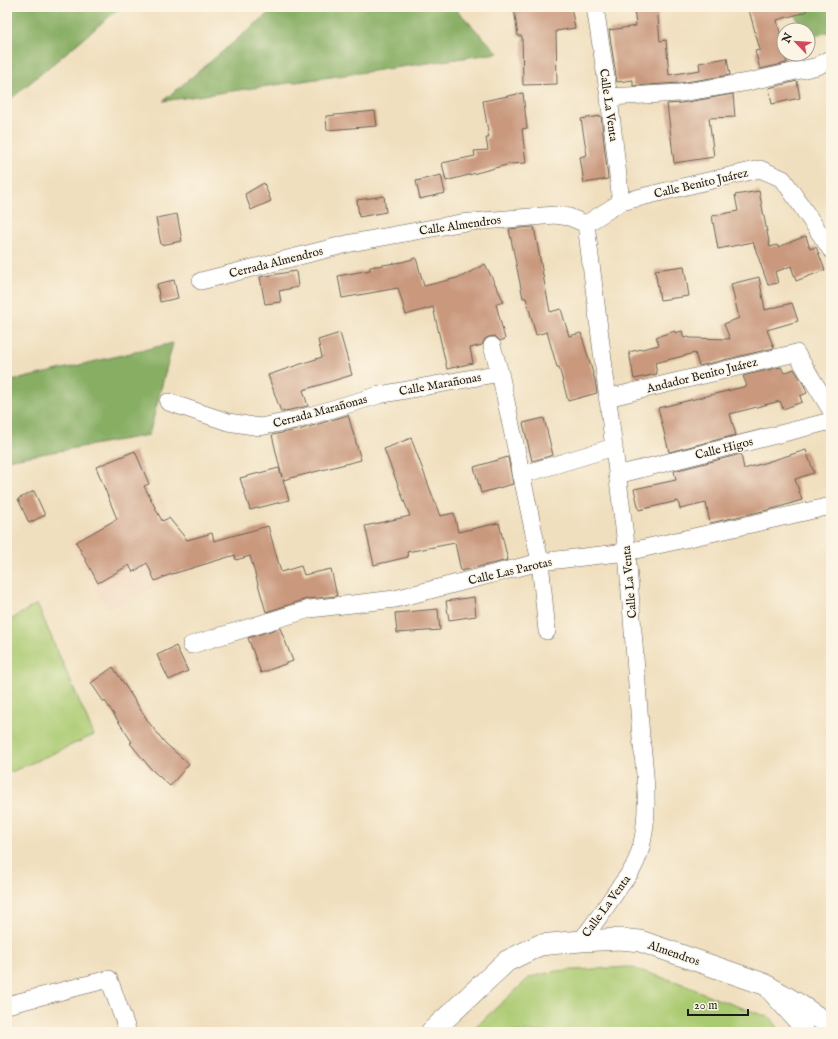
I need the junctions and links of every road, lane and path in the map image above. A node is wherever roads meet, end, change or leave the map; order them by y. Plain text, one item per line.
1 (595, 7) edge
2 (831, 58) edge
3 (609, 97) junction
4 (621, 202) junction
5 (586, 224) junction
6 (351, 243) joint
7 (831, 250) edge
8 (201, 281) dead end
9 (492, 346) dead end
10 (500, 373) junction
11 (379, 395) joint
12 (607, 398) junction
13 (168, 402) dead end
14 (831, 410) edge
15 (831, 421) edge
16 (614, 448) junction
17 (521, 474) junction
18 (616, 475) junction
19 (831, 506) edge
20 (627, 552) junction
21 (540, 562) junction
22 (547, 631) dead end
23 (191, 645) dead end
24 (581, 941) junction
25 (764, 984) junction
26 (7, 1005) edge
27 (831, 1026) edge
28 (128, 1032) edge
29 (431, 1032) edge
30 (806, 1032) edge

1 - 3 street, Calle La Venta
2 - 3 street
3 - 4 street, Calle La Venta
4 - 5 street, Calle Benito Juárez
4 - 7 street, Calle Benito Juárez
5 - 6 street, Calle Almendros
5 - 12 street, Calle La Venta
6 - 8 street, Cerrada Almendros
9 - 10 street
10 - 11 street, Calle Marañonas
10 - 17 street
11 - 13 street, Cerrada Marañonas
12 - 14 street, Andador Benito Juárez
12 - 16 street, Calle La Venta
15 - 18 street, Calle Higos
16 - 17 street
16 - 18 street, Calle La Venta
17 - 21 street
18 - 20 street, Calle La Venta
19 - 20 street, Calle Las Parotas
20 - 21 street, Calle Las Parotas
20 - 24 street, Calle La Venta
21 - 22 street
21 - 23 street, Calle Las Parotas
24 - 25 street, Almendros
24 - 29 street, Almendros
25 - 27 street
25 - 30 street
26 - 28 street

